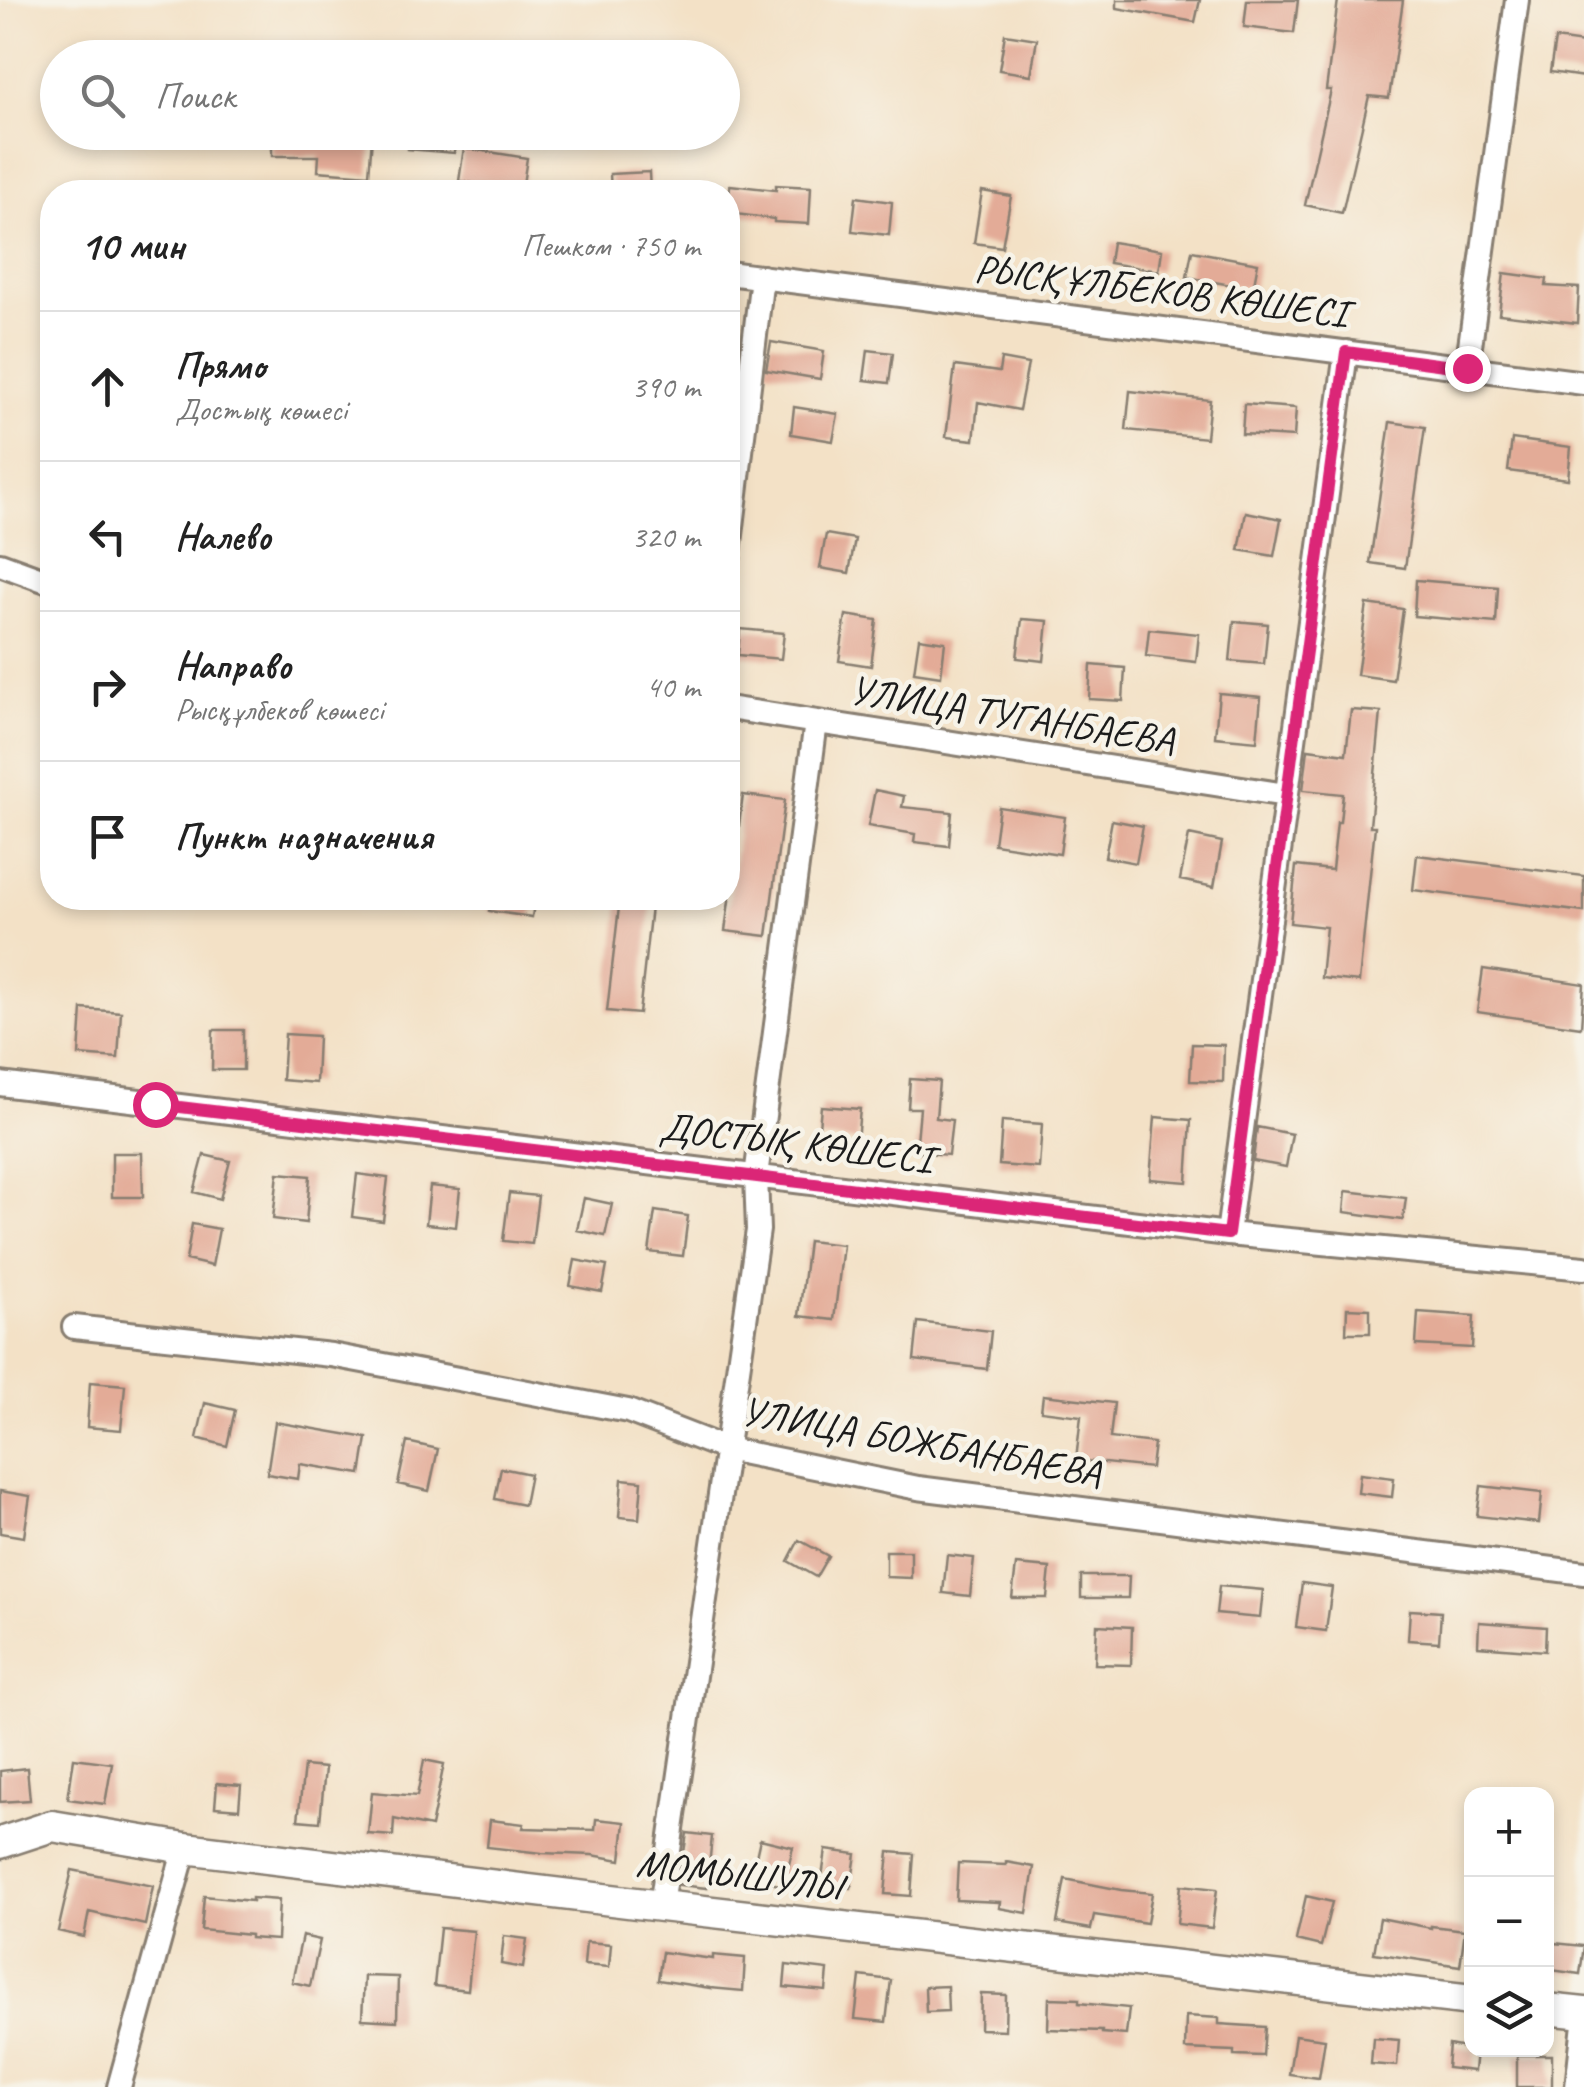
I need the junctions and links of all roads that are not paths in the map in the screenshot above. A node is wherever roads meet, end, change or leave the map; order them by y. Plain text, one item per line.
1 (1518, 0) edge
2 (740, 274) edge
3 (762, 277) junction
4 (1346, 352) junction
5 (1467, 368) junction
6 (1584, 383) edge
7 (740, 460) edge
8 (0, 564) edge
9 (40, 579) edge
10 (740, 710) edge
11 (816, 722) junction
12 (1286, 796) junction
13 (0, 1084) edge
14 (756, 1176) junction
15 (1228, 1234) junction
16 (1584, 1268) edge
17 (74, 1328) dead end
18 (726, 1449) junction
19 (1584, 1573) edge
20 (0, 1843) edge
21 (185, 1848) junction
22 (660, 1906) junction
23 (1464, 1999) edge
24 (1554, 2010) edge
25 (1584, 2013) edge
26 (1584, 2024) edge
27 (119, 2087) edge
28 (1577, 2087) edge

1 - 5 street
2 - 3 street, РЫСҚҰЛБЕКОВ КӨШЕСІ
3 - 4 street, РЫСҚҰЛБЕКОВ КӨШЕСІ
3 - 7 street
4 - 5 street, РЫСҚҰЛБЕКОВ КӨШЕСІ
4 - 12 street
5 - 6 street, РЫСҚҰЛБЕКОВ КӨШЕСІ
8 - 9 street
10 - 11 street, УЛИЦА ТУГАНБАЕВА
11 - 12 street, УЛИЦА ТУГАНБАЕВА
11 - 14 street
12 - 15 street
13 - 14 street, ДОСТЫҚ КӨШЕСІ
14 - 15 street, ДОСТЫҚ КӨШЕСІ
14 - 18 street
15 - 16 street, ДОСТЫҚ КӨШЕСІ
17 - 18 street, УЛИЦА БОЖБАНБАЕВА
18 - 19 street, УЛИЦА БОЖБАНБАЕВА
18 - 22 street
20 - 21 street, МОМЫШУЛЫ
21 - 22 street, МОМЫШУЛЫ
21 - 27 street
22 - 23 street, МОМЫШУЛЫ
24 - 25 street
26 - 28 street

